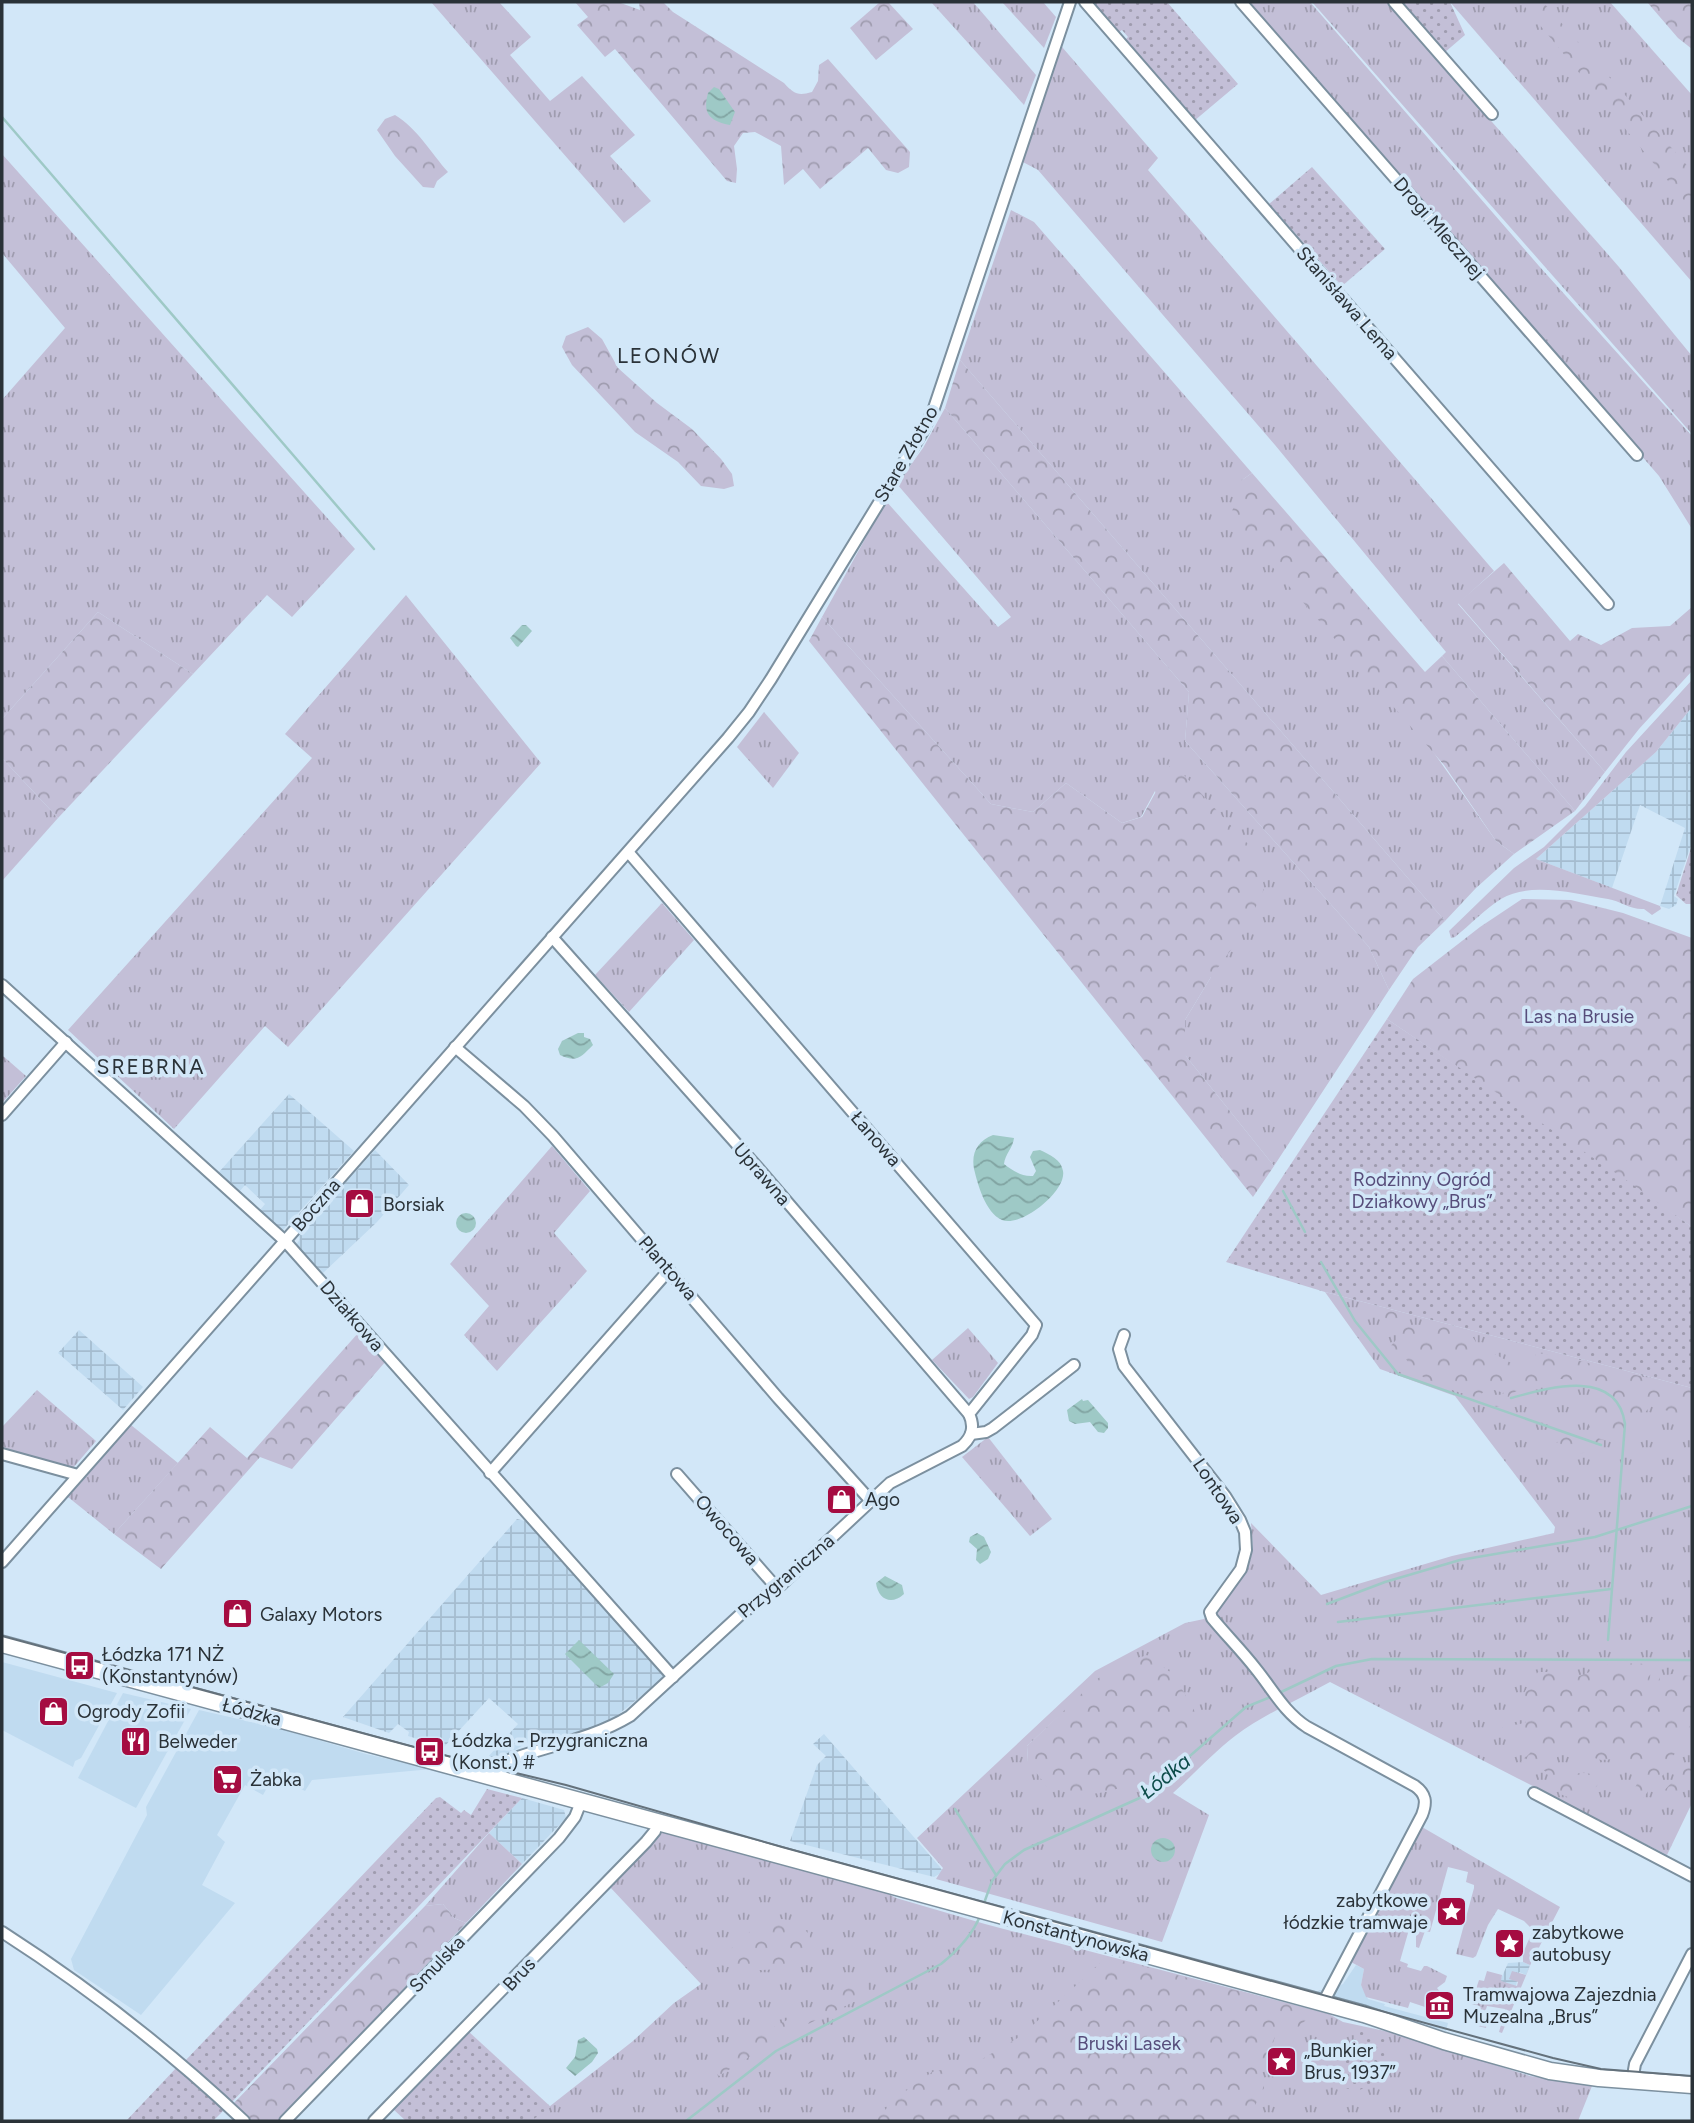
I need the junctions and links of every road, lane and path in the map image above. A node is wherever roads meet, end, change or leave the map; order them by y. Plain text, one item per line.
1 (1070, 2) edge
2 (1086, 2) edge
3 (1241, 2) edge
4 (1394, 2) edge
5 (1492, 114) dead end
6 (1637, 455) dead end
7 (1608, 604) dead end
8 (631, 851) junction
9 (552, 937) junction
10 (2, 985) edge
11 (66, 1042) junction
12 (455, 1047) junction
13 (2, 1115) edge
14 (285, 1241) junction
15 (669, 1270) junction
16 (1124, 1335) dead end
17 (1074, 1366) dead end
18 (969, 1414) junction
19 (971, 1434) junction
20 (2, 1454) edge
21 (490, 1473) junction
22 (677, 1474) dead end
23 (78, 1475) junction
24 (870, 1500) junction
25 (2, 1562) edge
26 (776, 1587) junction
27 (2, 1644) edge
28 (673, 1677) junction
29 (462, 1769) joint
30 (498, 1779) junction
31 (1534, 1793) dead end
32 (582, 1802) junction
33 (658, 1821) junction
34 (1692, 1876) edge
35 (2, 1932) edge
36 (1692, 1954) edge
37 (1323, 2003) junction
38 (1632, 2082) junction
39 (1692, 2085) edge
40 (244, 2121) edge
41 (285, 2121) edge
42 (374, 2121) edge

1 - 8 street, Stare Złotno
2 - 7 street, Stanisława Lema
3 - 6 street, Drogi Mlecznej
4 - 5 street
8 - 9 street, Boczna
8 - 18 street, Łanowa
9 - 12 street, Boczna
9 - 18 street, Uprawna
10 - 11 street, Działkowa
11 - 13 street
11 - 14 street, Działkowa
12 - 14 street, Boczna
12 - 15 street, Plantowa
14 - 21 street, Działkowa
14 - 23 street, Boczna
15 - 21 street
15 - 24 street, Plantowa
16 - 37 street, Lontowa
17 - 19 street, Przygraniczna
18 - 19 street
19 - 24 street, Przygraniczna
20 - 23 street
21 - 28 street, Działkowa
22 - 26 street, Owocowa
23 - 25 street, Boczna
24 - 26 street, Przygraniczna
26 - 28 street, Przygraniczna
27 - 29 main road, Łódzka
28 - 30 street, Przygraniczna
29 - 30 main road, Konstantynowska
30 - 32 main road, Konstantynowska
31 - 34 street
32 - 33 main road, Konstantynowska
32 - 41 street, Smulska
33 - 37 main road, Konstantynowska
33 - 42 street, Brus
35 - 40 street
36 - 38 street
37 - 38 main road, Konstantynowska
38 - 39 main road, Konstantynowska

